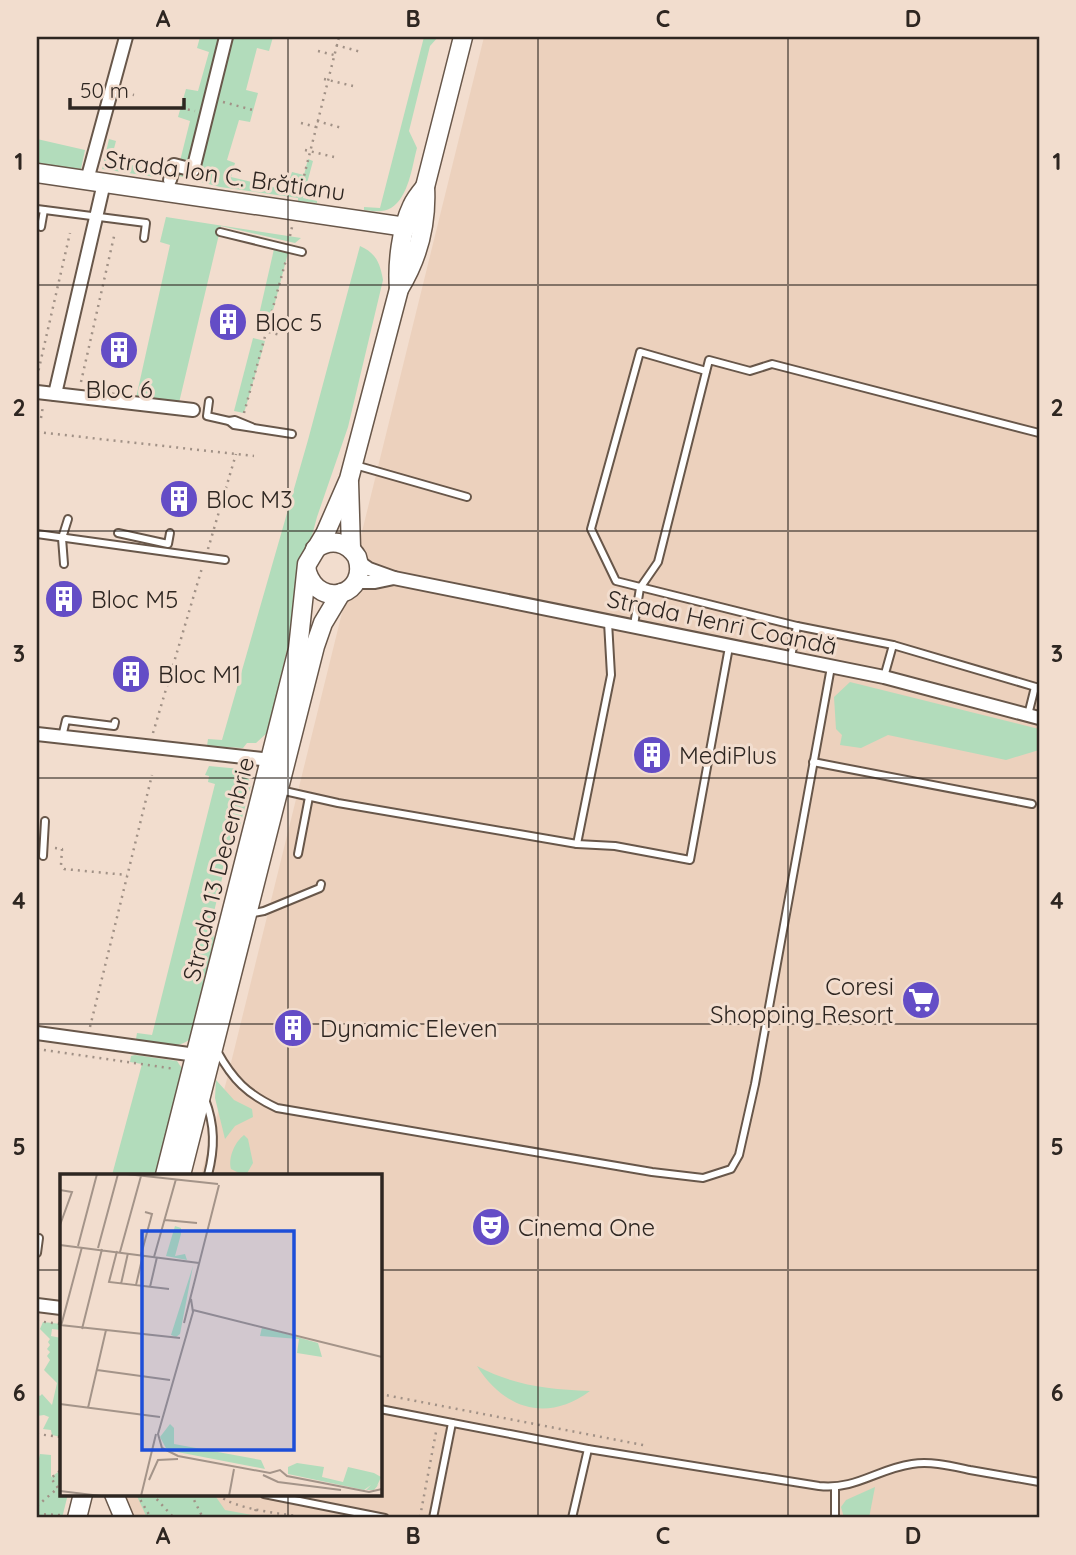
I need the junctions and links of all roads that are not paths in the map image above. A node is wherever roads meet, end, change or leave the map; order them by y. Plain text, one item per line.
1 (126, 37) edge
2 (226, 37) edge
3 (463, 37) edge
4 (37, 173) edge
5 (170, 180) dead end
6 (95, 181) junction
7 (425, 187) junction
8 (40, 210) edge
9 (96, 216) junction
10 (41, 227) dead end
11 (406, 227) junction
12 (220, 232) dead end
13 (144, 238) dead end
14 (302, 252) dead end
15 (399, 289) junction
16 (706, 371) junction
17 (37, 392) edge
18 (55, 394) junction
19 (209, 401) dead end
20 (193, 410) dead end
21 (229, 421) junction
22 (255, 427) junction
23 (1039, 433) edge
24 (292, 434) dead end
25 (351, 471) junction
26 (467, 497) dead end
27 (68, 519) dead end
28 (118, 533) dead end
29 (170, 533) dead end
30 (37, 534) edge
31 (62, 538) junction
32 (315, 550) junction
33 (355, 555) junction
34 (225, 560) dead end
35 (64, 564) dead end
36 (307, 572) junction
37 (394, 578) junction
38 (349, 588) junction
39 (640, 588) junction
40 (607, 620) junction
41 (634, 625) junction
42 (797, 626) junction
43 (729, 645) junction
44 (893, 645) junction
45 (791, 657) junction
46 (831, 665) junction
47 (884, 677) junction
48 (1037, 687) edge
49 (1034, 716) edge
50 (115, 722) dead end
51 (37, 734) edge
52 (62, 737) junction
53 (271, 760) junction
54 (813, 762) junction
55 (279, 790) junction
56 (309, 797) junction
57 (1032, 804) dead end
58 (45, 821) dead end
59 (577, 844) junction
60 (298, 854) dead end
61 (43, 856) dead end
62 (321, 884) dead end
63 (248, 915) junction
64 (37, 1033) edge
65 (214, 1046) junction
66 (196, 1055) junction
67 (203, 1092) junction
68 (165, 1174) edge
69 (181, 1174) edge
70 (208, 1174) edge
71 (37, 1238) edge
72 (37, 1253) edge
73 (60, 1308) edge
74 (37, 1309) edge
75 (382, 1409) edge
76 (452, 1423) junction
77 (588, 1449) junction
78 (1039, 1482) edge
79 (835, 1488) junction
80 (82, 1496) edge
81 (115, 1496) edge
82 (274, 1496) edge
83 (70, 1517) edge
84 (124, 1518) edge
85 (385, 1518) edge
86 (433, 1518) edge
87 (572, 1518) edge
88 (835, 1518) edge

1 - 6 street
2 - 5 street
3 - 7 main road, Strada 13 Decembrie
4 - 6 main road, Strada Ion C. Brătianu
6 - 9 street
6 - 11 main road, Strada Ion C. Brătianu
7 - 11 main road, Strada 13 Decembrie
7 - 15 main road, Strada 13 Decembrie
8 - 9 lane
8 - 10 lane
9 - 13 lane
9 - 18 street
11 - 15 main road, Strada 13 Decembrie
12 - 14 lane
15 - 25 main road, Strada 13 Decembrie
16 - 23 lane
16 - 39 lane
16 - 39 lane
17 - 18 street
18 - 20 street
19 - 21 lane
21 - 22 lane
21 - 22 lane
22 - 24 lane
25 - 26 lane
25 - 32 main road, Strada 13 Decembrie
25 - 33 main road, Strada 13 Decembrie
27 - 31 lane
28 - 29 lane
30 - 31 lane
31 - 34 lane
31 - 35 lane
32 - 33 main road
32 - 36 main road, Strada 13 Decembrie
33 - 37 street, Strada Henri Coandă
33 - 38 main road, Strada 13 Decembrie
36 - 38 main road
36 - 53 main road, Strada 13 Decembrie
37 - 38 street, Strada Henri Coandă
37 - 40 street, Strada Henri Coandă
38 - 55 main road, Strada 13 Decembrie
39 - 41 lane
39 - 42 lane
40 - 41 street, Strada Henri Coandă
40 - 59 lane
41 - 43 street, Strada Henri Coandă
42 - 44 lane
42 - 45 lane
43 - 45 street, Strada Henri Coandă
43 - 59 lane
44 - 47 lane
44 - 48 lane
45 - 46 street, Strada Henri Coandă
46 - 47 street, Strada Henri Coandă
46 - 54 lane
47 - 49 street, Strada Henri Coandă
48 - 49 lane
50 - 52 lane
51 - 52 street
52 - 53 street
53 - 66 main road, Strada 13 Decembrie
54 - 57 lane
54 - 65 lane
55 - 56 lane
55 - 63 main road, Strada 13 Decembrie
56 - 59 lane
56 - 60 lane
58 - 61 lane
62 - 63 lane
63 - 65 main road, Strada 13 Decembrie
64 - 66 street
65 - 67 main road, Strada 13 Decembrie
66 - 68 main road, Strada 13 Decembrie
67 - 69 main road, Strada 13 Decembrie
67 - 70 lane
71 - 72 lane
73 - 74 street
75 - 76 lane
76 - 77 lane
76 - 86 lane
77 - 79 lane
77 - 87 lane
78 - 79 lane
79 - 88 lane
80 - 83 main road
81 - 84 main road
82 - 85 lane

